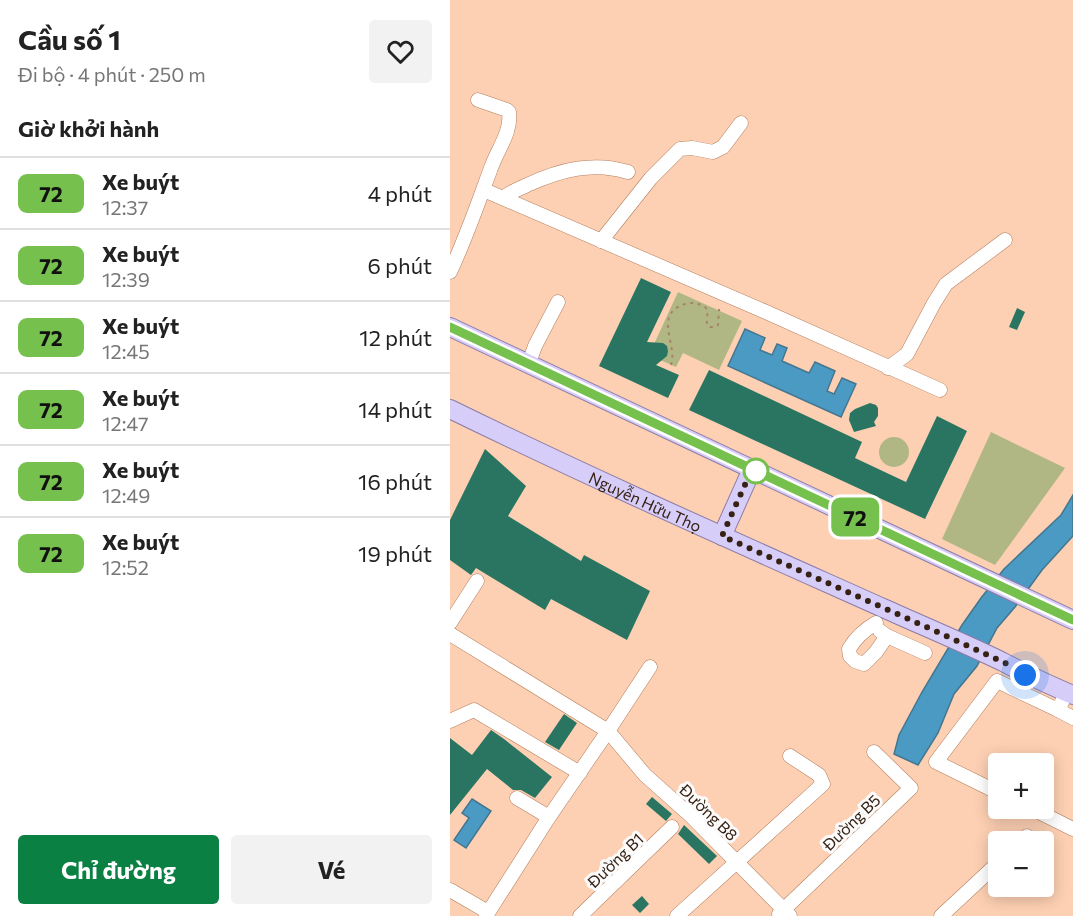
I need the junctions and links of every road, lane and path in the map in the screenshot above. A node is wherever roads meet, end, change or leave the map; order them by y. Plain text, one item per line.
1 (478, 100) dead end
2 (741, 123) dead end
3 (628, 172) dead end
4 (484, 190) junction
5 (502, 198) junction
6 (602, 240) junction
7 (1005, 240) dead end
8 (450, 272) edge
9 (558, 302) dead end
10 (719, 309) dead end
11 (450, 327) edge
12 (529, 363) junction
13 (670, 365) dead end
14 (888, 368) junction
15 (940, 390) dead end
16 (450, 409) edge
17 (752, 469) junction
18 (722, 536) junction
19 (477, 581) dead end
20 (880, 615) junction
21 (1073, 620) edge
22 (450, 623) edge
23 (450, 634) edge
24 (887, 636) junction
25 (925, 653) dead end
26 (650, 667) dead end
27 (1070, 694) edge
28 (1058, 711) junction
29 (1073, 718) edge
30 (450, 721) edge
31 (609, 731) junction
32 (874, 752) dead end
33 (790, 756) dead end
34 (580, 773) junction
35 (988, 788) edge
36 (517, 798) dead end
37 (549, 817) junction
38 (1053, 819) edge
39 (672, 827) dead end
40 (1073, 829) edge
41 (736, 861) junction
42 (988, 873) edge
43 (450, 890) edge
44 (487, 914) edge
45 (783, 914) edge
46 (947, 914) edge
47 (580, 916) edge
48 (677, 916) edge

1 - 4 street
2 - 6 street
3 - 5 street
4 - 5 street
4 - 8 street
5 - 6 street
6 - 14 street
7 - 14 street
9 - 12 street
10 - 13 path
11 - 12 main road
12 - 17 main road
14 - 15 street
16 - 18 main road, Nguyễn Hữu Thọ
17 - 18 main road
17 - 21 main road
18 - 20 main road, Nguyễn Hữu Thọ
19 - 22 street
20 - 24 street
20 - 24 street
20 - 27 main road, Nguyễn Hữu Thọ
23 - 31 street, Đường B8
24 - 25 street
26 - 31 street
27 - 28 street
28 - 29 street
28 - 35 street
30 - 34 street
31 - 34 street
31 - 41 street, Đường B8
32 - 45 street, Đường B5
33 - 41 street
34 - 37 street
36 - 37 street
37 - 44 street
38 - 40 street
39 - 47 street, Đường B1
41 - 45 street, Đường B8
41 - 48 street
42 - 46 street
43 - 44 street

